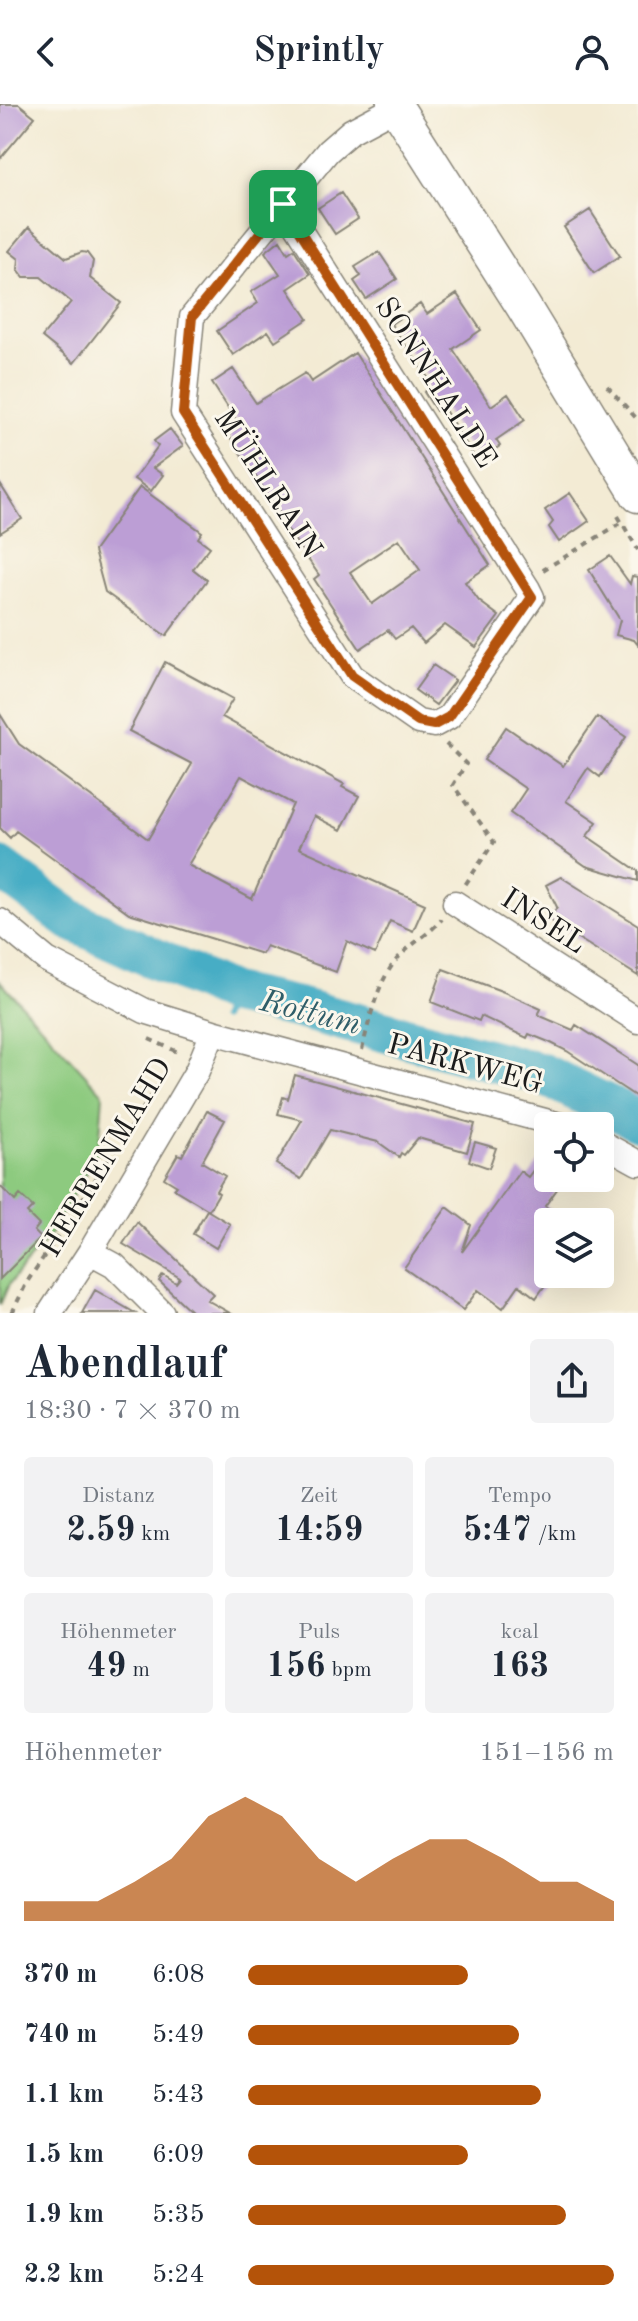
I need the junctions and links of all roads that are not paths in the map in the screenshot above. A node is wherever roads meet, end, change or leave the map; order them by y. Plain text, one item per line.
1 (395, 105) edge
2 (283, 204) junction
3 (630, 485) edge
4 (434, 725) joint
5 (455, 903) road end
6 (0, 921) edge
7 (638, 1021) edge
8 (213, 1032) junction
9 (534, 1118) edge
10 (614, 1150) edge
11 (638, 1163) edge
12 (90, 1252) junction
13 (50, 1313) edge
14 (162, 1313) edge

1 - 2 street, MÜHLRAIN
1 - 3 main road
2 - 4 street, SONNHALDE
2 - 4 street, MÜHLRAIN
5 - 7 street, INSEL
6 - 8 street, PARKWEG
8 - 9 street, PARKWEG
8 - 12 street, HERRENMAHD
10 - 11 street
12 - 13 street, HERRENMAHD
12 - 14 street

